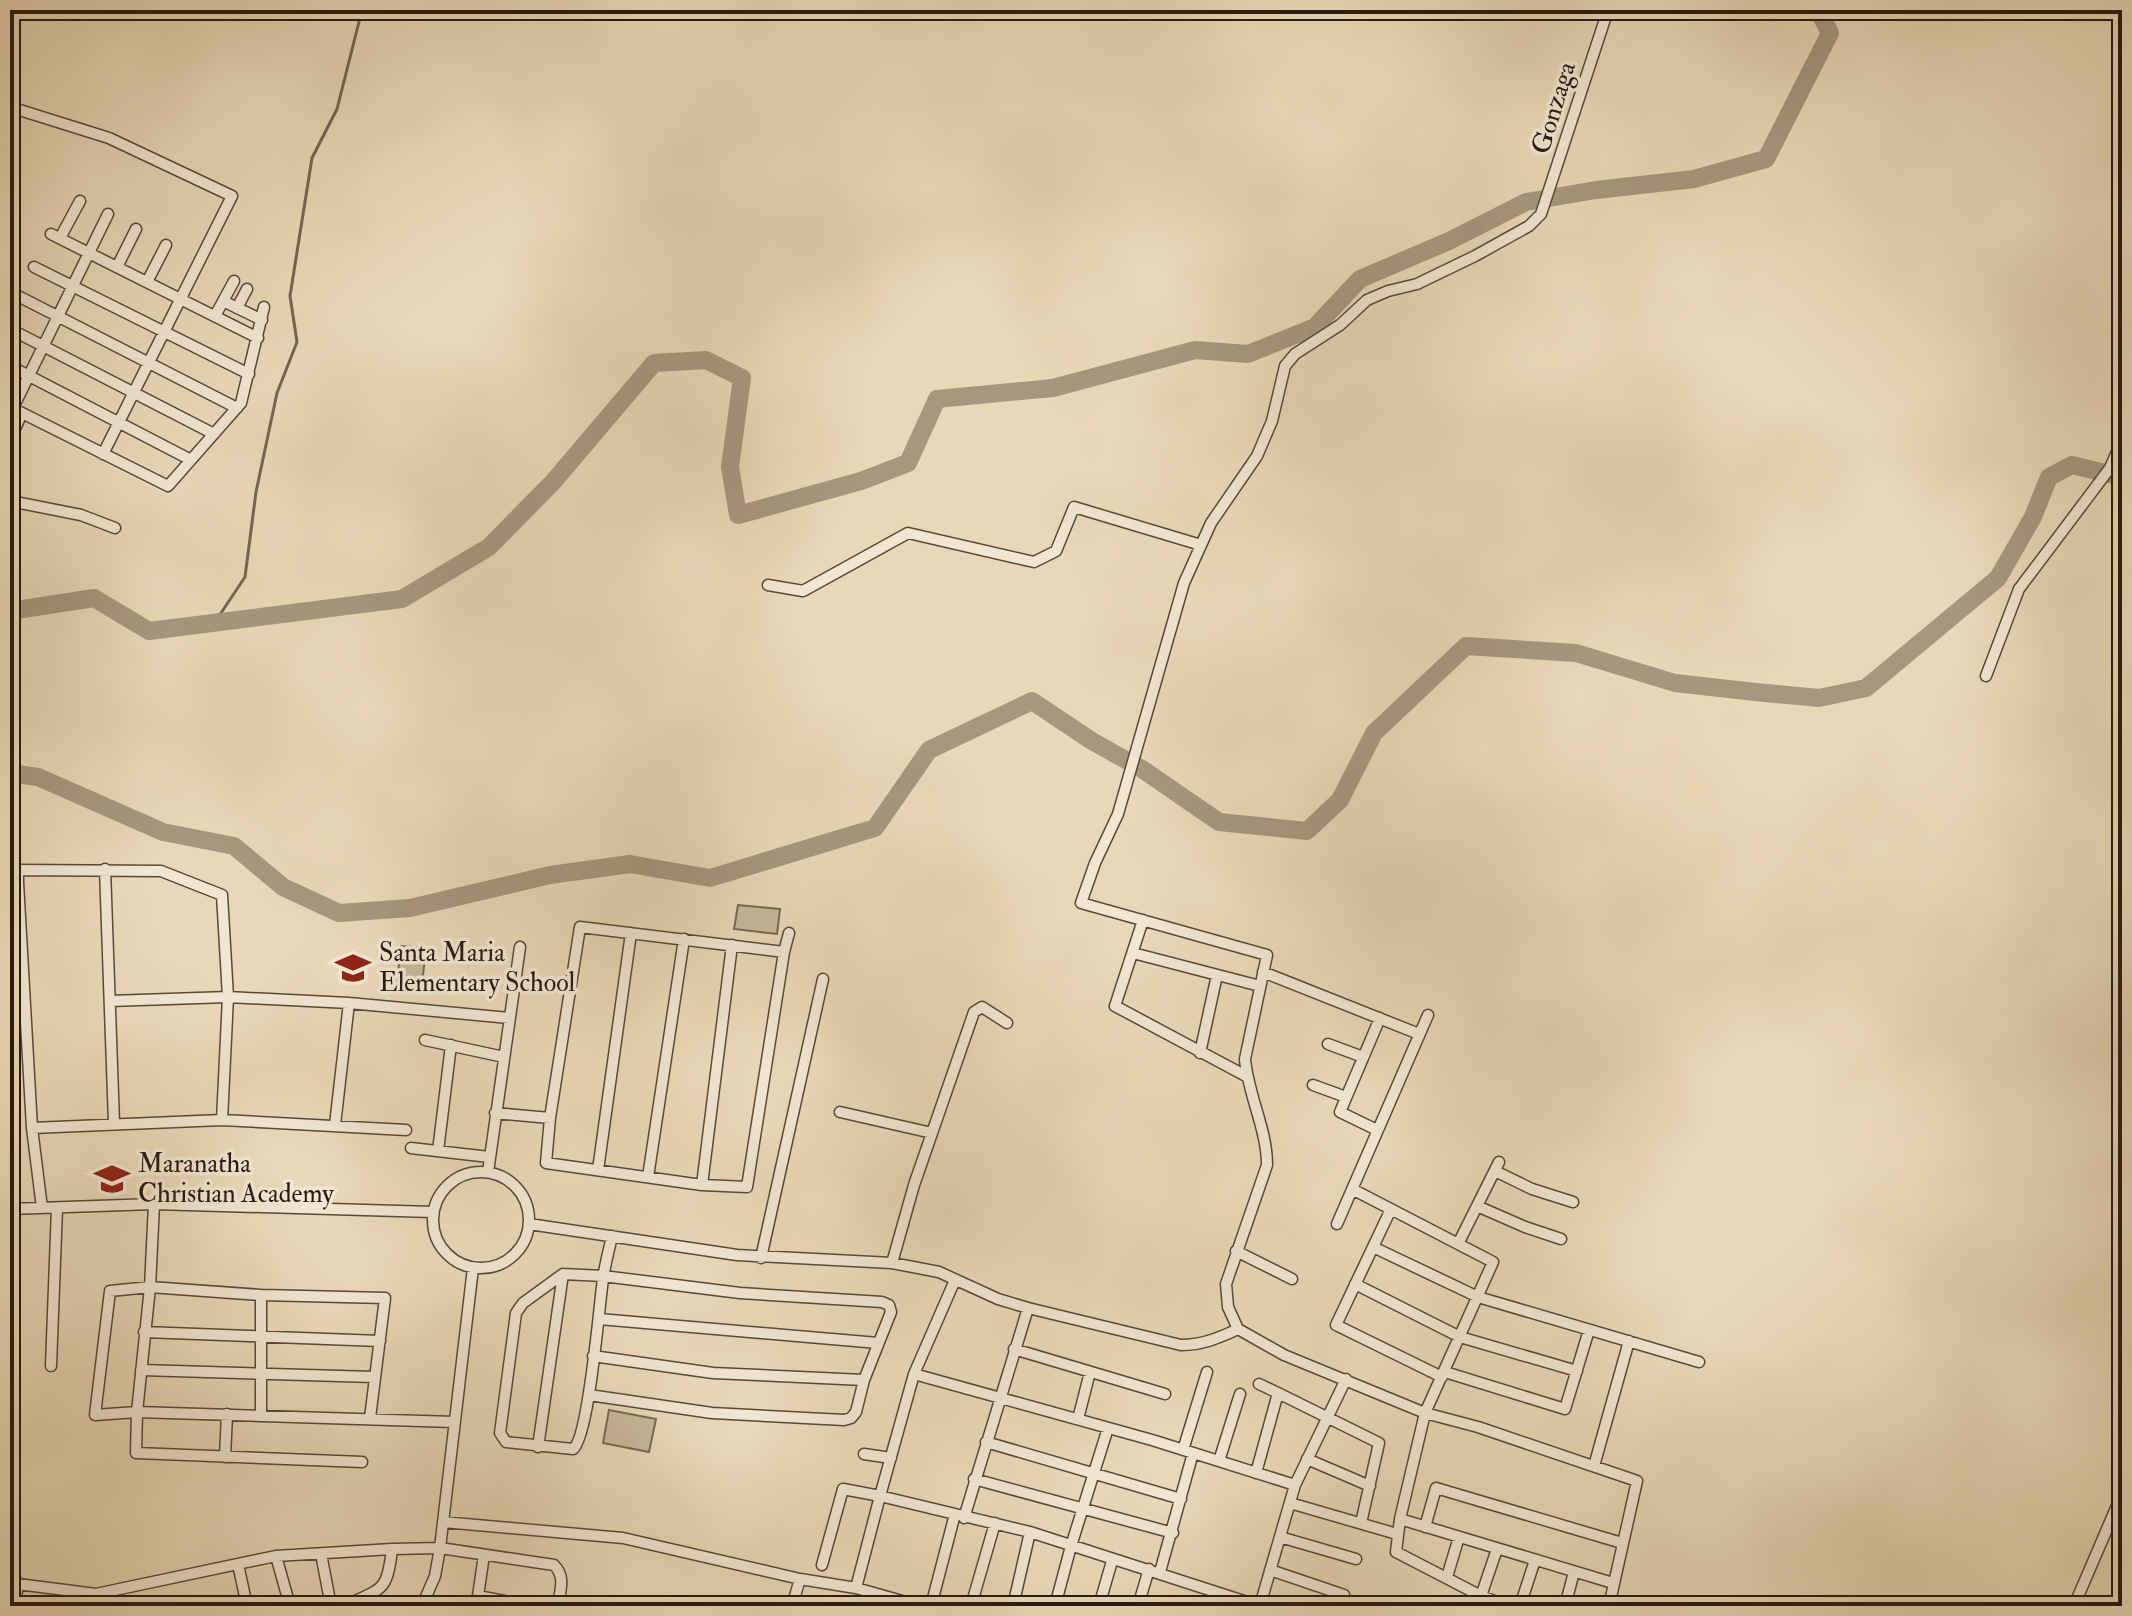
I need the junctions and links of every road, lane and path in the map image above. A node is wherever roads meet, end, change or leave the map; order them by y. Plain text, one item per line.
1 (1608, 10) edge
2 (10, 107) edge
3 (80, 201) dead end
4 (108, 214) dead end
5 (136, 229) dead end
6 (166, 245) dead end
7 (88, 252) junction
8 (34, 267) dead end
9 (117, 267) junction
10 (234, 281) dead end
11 (147, 282) junction
12 (72, 286) junction
13 (247, 289) dead end
14 (20, 297) dead end
15 (182, 299) junction
16 (223, 301) junction
17 (264, 307) dead end
18 (237, 308) junction
19 (57, 316) junction
20 (215, 316) junction
21 (262, 320) junction
22 (10, 329) edge
23 (165, 332) junction
24 (258, 338) junction
25 (43, 346) junction
26 (149, 363) junction
27 (10, 366) edge
28 (249, 374) junction
29 (29, 376) junction
30 (134, 393) junction
31 (237, 408) junction
32 (15, 409) edge
33 (119, 423) junction
34 (214, 434) junction
35 (10, 440) edge
36 (2122, 440) edge
37 (103, 454) junction
38 (191, 460) junction
39 (10, 501) edge
40 (115, 528) dead end
41 (1201, 545) junction
42 (768, 585) dead end
43 (1986, 676) dead end
44 (105, 869) junction
45 (14, 882) edge
46 (1143, 920) junction
47 (631, 933) junction
48 (789, 933) dead end
49 (684, 939) junction
50 (732, 945) junction
51 (520, 947) dead end
52 (784, 952) junction
53 (1133, 953) junction
54 (10, 969) edge
55 (23, 969) junction
56 (1263, 972) junction
57 (1217, 975) junction
58 (823, 979) dead end
59 (1260, 986) junction
60 (228, 997) junction
61 (110, 1001) junction
62 (349, 1003) junction
63 (1428, 1015) dead end
64 (509, 1018) junction
65 (1380, 1018) junction
66 (1007, 1023) dead end
67 (1419, 1034) junction
68 (425, 1040) dead end
69 (1328, 1044) dead end
70 (451, 1045) junction
71 (1200, 1053) junction
72 (504, 1057) junction
73 (1363, 1057) junction
74 (1246, 1076) junction
75 (1313, 1085) dead end
76 (1346, 1097) junction
77 (840, 1112) dead end
78 (495, 1113) junction
79 (550, 1118) junction
80 (222, 1120) junction
81 (114, 1123) junction
82 (335, 1125) junction
83 (32, 1128) junction
84 (406, 1130) dead end
85 (1377, 1130) junction
86 (932, 1133) junction
87 (411, 1148) dead end
88 (438, 1151) junction
89 (489, 1157) junction
90 (598, 1170) junction
91 (488, 1172) junction
92 (648, 1177) junction
93 (702, 1185) junction
94 (1352, 1189) junction
95 (1573, 1202) dead end
96 (154, 1204) junction
97 (1477, 1206) junction
98 (42, 1208) junction
99 (57, 1208) junction
100 (10, 1209) edge
101 (1391, 1209) junction
102 (433, 1212) junction
103 (529, 1224) junction
104 (1337, 1224) dead end
105 (612, 1236) junction
106 (1561, 1239) dead end
107 (1458, 1244) junction
108 (1373, 1247) junction
109 (1236, 1251) junction
110 (761, 1258) junction
111 (892, 1263) junction
112 (473, 1268) junction
113 (563, 1274) junction
114 (603, 1276) junction
115 (1292, 1279) dead end
116 (955, 1280) junction
117 (1355, 1284) junction
118 (150, 1287) junction
119 (261, 1295) junction
120 (1478, 1297) junction
121 (1028, 1308) junction
122 (599, 1319) junction
123 (1238, 1329) junction
124 (1589, 1330) junction
125 (144, 1332) junction
126 (260, 1337) junction
127 (1460, 1337) junction
128 (380, 1341) junction
129 (1629, 1341) junction
130 (878, 1343) junction
131 (1014, 1349) junction
132 (593, 1356) junction
133 (1699, 1362) dead end
134 (51, 1366) dead end
135 (141, 1370) junction
136 (1577, 1371) junction
137 (1090, 1372) junction
138 (1207, 1372) dead end
139 (260, 1373) junction
140 (914, 1374) junction
141 (1444, 1375) junction
142 (374, 1377) junction
143 (1346, 1379) junction
144 (864, 1380) junction
145 (1259, 1384) dead end
146 (1278, 1393) junction
147 (1165, 1394) dead end
148 (1240, 1394) dead end
149 (589, 1395) junction
150 (999, 1398) junction
151 (137, 1412) junction
152 (1425, 1413) junction
153 (227, 1414) junction
154 (261, 1415) junction
155 (1326, 1417) junction
156 (370, 1418) junction
157 (1078, 1419) junction
158 (454, 1422) junction
159 (1108, 1428) junction
160 (986, 1442) junction
161 (538, 1447) junction
162 (1188, 1452) junction
163 (864, 1454) dead end
164 (225, 1457) junction
165 (891, 1458) junction
166 (1307, 1459) junction
167 (1219, 1461) junction
168 (362, 1462) dead end
169 (1594, 1466) junction
170 (1093, 1473) junction
171 (1256, 1473) junction
172 (974, 1479) junction
173 (1295, 1485) junction
174 (1370, 1486) junction
175 (2122, 1494) edge
176 (880, 1496) junction
177 (1181, 1499) junction
178 (1290, 1503) junction
179 (1083, 1509) junction
180 (959, 1516) junction
181 (1400, 1519) junction
182 (443, 1522) junction
183 (995, 1523) junction
184 (1361, 1523) junction
185 (1425, 1527) junction
186 (1030, 1532) junction
187 (1173, 1533) junction
188 (1397, 1534) junction
189 (1280, 1537) junction
190 (1459, 1537) junction
191 (1622, 1543) junction
192 (1071, 1546) junction
193 (440, 1548) junction
194 (392, 1549) junction
195 (1497, 1549) junction
196 (321, 1554) junction
197 (484, 1555) junction
198 (276, 1556) junction
199 (1356, 1559) dead end
200 (1535, 1560) junction
201 (1112, 1561) junction
202 (238, 1564) junction
203 (822, 1565) dead end
204 (1154, 1570) junction
205 (1270, 1570) junction
206 (1574, 1572) junction
207 (1447, 1577) junction
208 (800, 1579) junction
209 (14, 1583) edge
210 (1613, 1583) junction
211 (856, 1588) junction
212 (1344, 1595) dead end
213 (1481, 1596) junction
214 (476, 1601) edge
215 (894, 1602) edge
216 (247, 1604) edge
217 (1266, 1604) edge
218 (15, 1606) edge
219 (234, 1606) edge
220 (290, 1606) edge
221 (331, 1606) edge
222 (344, 1606) edge
223 (422, 1606) edge
224 (509, 1606) edge
225 (558, 1606) edge
226 (792, 1606) edge
227 (920, 1606) edge
228 (931, 1606) edge
229 (971, 1606) edge
230 (1013, 1606) edge
231 (1055, 1606) edge
232 (1099, 1606) edge
233 (1138, 1606) edge
234 (1508, 1606) edge
235 (1520, 1606) edge
236 (1565, 1606) edge
237 (1609, 1606) edge
238 (2074, 1606) edge

1 - 41 street, Gonzaga
2 - 15 street
3 - 7 street
4 - 7 street
5 - 9 street
6 - 11 street
7 - 9 street
7 - 12 street
8 - 12 street
9 - 11 street
10 - 16 street
11 - 15 street
12 - 19 street
12 - 23 street
13 - 18 street
14 - 19 street
15 - 20 street
15 - 23 street
16 - 18 street
16 - 20 street
17 - 21 street
18 - 21 street
19 - 25 street
19 - 26 street
20 - 24 street
21 - 24 street
22 - 25 street
23 - 26 street
23 - 28 street
24 - 28 street
25 - 29 street
25 - 30 street
26 - 30 street
26 - 31 street
27 - 29 street
28 - 31 street
29 - 32 street
29 - 33 street
30 - 33 street
30 - 34 street
31 - 34 street
32 - 35 street
32 - 37 street
33 - 37 street
33 - 38 street
34 - 38 street
36 - 43 street
37 - 38 street
39 - 40 street
41 - 42 street
41 - 46 street
44 - 45 street
44 - 60 street
44 - 61 street
45 - 55 street
46 - 53 street
46 - 56 street
47 - 49 street
47 - 79 street
47 - 90 street
48 - 52 street
49 - 50 street
49 - 92 street
50 - 52 street
50 - 93 street
51 - 64 street
52 - 93 street
53 - 57 street
53 - 71 street
54 - 55 street
55 - 83 street
56 - 59 street
56 - 65 street
57 - 59 street
57 - 71 street
58 - 110 street
59 - 74 street
60 - 61 street
60 - 62 street
60 - 80 street
61 - 81 street
62 - 64 street
62 - 82 street
63 - 67 street
64 - 72 street
65 - 67 street
65 - 73 street
66 - 86 street
67 - 85 street
68 - 70 street
69 - 73 street
70 - 72 street
70 - 88 street
71 - 74 street
72 - 78 street
73 - 76 street
74 - 109 street
75 - 76 street
76 - 85 street
77 - 86 street
78 - 79 street
78 - 89 street
79 - 90 street
80 - 81 street
80 - 82 street
81 - 83 street
82 - 84 street
83 - 98 street
85 - 94 street
86 - 111 street
87 - 88 street
88 - 89 street
89 - 91 street
90 - 92 street
91 - 102 street
91 - 103 street
92 - 93 street
94 - 101 street
94 - 104 street
95 - 97 street
96 - 99 street
96 - 102 street
96 - 118 street
97 - 106 street
97 - 107 street
98 - 99 street
98 - 100 street
99 - 134 street
101 - 107 street
101 - 108 street
102 - 112 street
103 - 105 street
103 - 112 street
105 - 110 street
105 - 114 street
107 - 120 street
108 - 117 street
108 - 120 street
109 - 115 street
109 - 123 street
110 - 111 street
111 - 116 street
112 - 158 street
113 - 114 street
113 - 161 street
113 - 161 street
114 - 122 street
114 - 130 street
116 - 121 street
116 - 140 street
117 - 127 street
117 - 141 street
118 - 119 street
118 - 125 street
118 - 151 street
119 - 126 street
119 - 128 street
120 - 124 street
120 - 127 street
121 - 123 street
121 - 131 street
122 - 130 street
122 - 132 street
123 - 143 street
124 - 129 street
124 - 136 street
125 - 126 street
125 - 135 street
126 - 128 street
126 - 139 street
127 - 136 street
127 - 141 street
128 - 142 street
129 - 133 street
129 - 169 street
130 - 144 street
131 - 137 street
131 - 150 street
132 - 144 street
132 - 149 street
135 - 139 street
135 - 151 street
136 - 141 street
137 - 147 street
137 - 157 street
138 - 162 street
139 - 142 street
139 - 154 street
140 - 150 street
140 - 165 street
141 - 152 street
142 - 156 street
143 - 152 street
143 - 155 street
144 - 149 street
145 - 146 street
146 - 155 street
146 - 171 street
148 - 167 street
149 - 161 street
150 - 157 street
150 - 160 street
151 - 153 street
151 - 164 street
152 - 169 street
152 - 181 street
153 - 154 street
153 - 164 street
154 - 156 street
155 - 166 street
155 - 174 street
156 - 158 street
157 - 159 street
158 - 182 street
159 - 162 street
159 - 170 street
160 - 170 street
160 - 172 street
162 - 167 street
162 - 177 street
163 - 165 street
164 - 168 street
165 - 176 street
166 - 173 street
166 - 174 street
167 - 171 street
169 - 191 street
170 - 177 street
170 - 179 street
171 - 173 street
172 - 179 street
172 - 180 street
173 - 178 street
174 - 184 street
175 - 238 street
176 - 180 street
176 - 203 street
176 - 211 street
177 - 187 street
178 - 184 street
178 - 189 street
179 - 187 street
179 - 192 street
180 - 183 street
180 - 228 street
181 - 185 street
181 - 188 street
182 - 193 street
182 - 208 street
183 - 186 street
183 - 229 street
184 - 188 street
185 - 190 street
185 - 191 street
186 - 192 street
186 - 230 street
187 - 204 street
188 - 207 street
189 - 199 street
189 - 205 street
190 - 195 street
190 - 207 street
191 - 210 street
192 - 201 street
192 - 231 street
193 - 194 street
193 - 197 street
193 - 223 street
194 - 196 street
194 - 222 street
195 - 200 street
195 - 213 street
196 - 198 street
196 - 221 street
197 - 214 street
197 - 225 street
198 - 202 street
198 - 220 street
200 - 206 street
200 - 235 street
201 - 204 street
201 - 232 street
202 - 209 street
202 - 216 street
204 - 217 street
204 - 233 street
205 - 212 street
205 - 217 street
206 - 210 street
206 - 236 street
207 - 213 street
208 - 211 street
208 - 226 street
209 - 218 street
210 - 237 street
211 - 215 street
213 - 234 street
214 - 224 street
215 - 227 street
216 - 219 street

